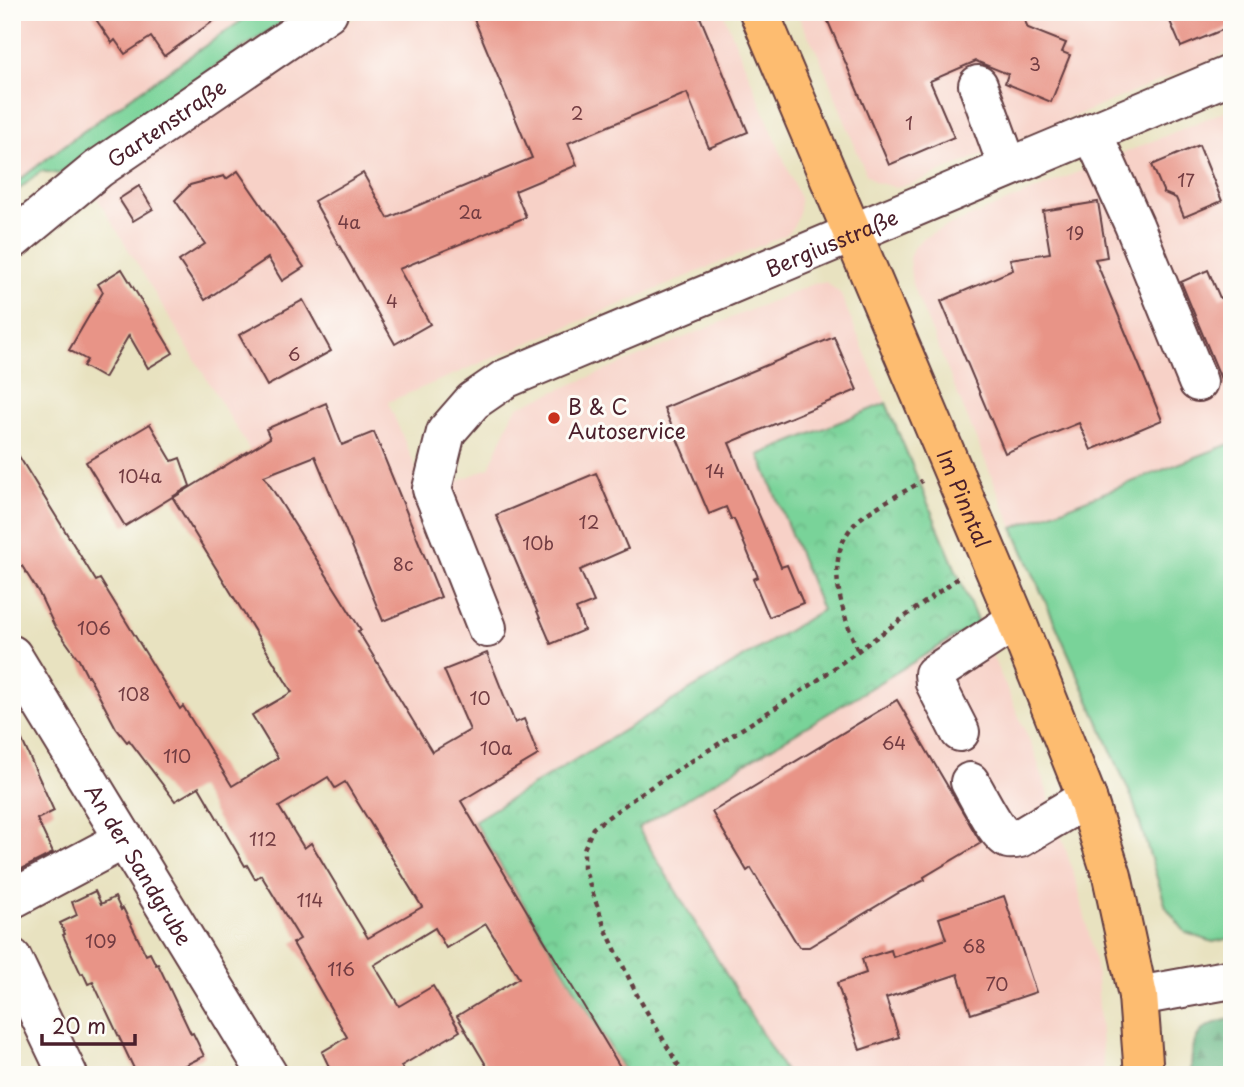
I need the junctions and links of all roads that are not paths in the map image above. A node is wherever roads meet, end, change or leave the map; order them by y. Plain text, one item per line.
1 (328, 12) edge
2 (759, 12) edge
3 (1232, 74) edge
4 (978, 85) dead end
5 (1092, 132) junction
6 (1008, 167) junction
7 (853, 232) junction
8 (12, 240) edge
9 (1198, 382) dead end
10 (1016, 620) junction
11 (487, 628) dead end
12 (12, 654) edge
13 (960, 732) dead end
14 (970, 782) dead end
15 (1087, 798) junction
16 (125, 839) junction
17 (12, 899) edge
18 (12, 958) edge
19 (1232, 979) edge
20 (1138, 996) junction
21 (68, 1075) edge
22 (268, 1075) edge
23 (1144, 1075) edge

1 - 8 street, Gartenstraße
2 - 7 main road, Im Pinntal
3 - 5 street, Bergiusstraße
4 - 6 street
5 - 6 street, Bergiusstraße
5 - 9 street
6 - 7 street, Bergiusstraße
7 - 10 main road, Im Pinntal
7 - 11 street, Bergiusstraße
10 - 13 street
10 - 15 main road, Im Pinntal
12 - 16 street, An der Sandgrube
14 - 15 street
15 - 20 main road, Im Pinntal
16 - 17 street
16 - 22 street, An der Sandgrube
18 - 21 street
19 - 20 street
20 - 23 main road, Im Pinntal

